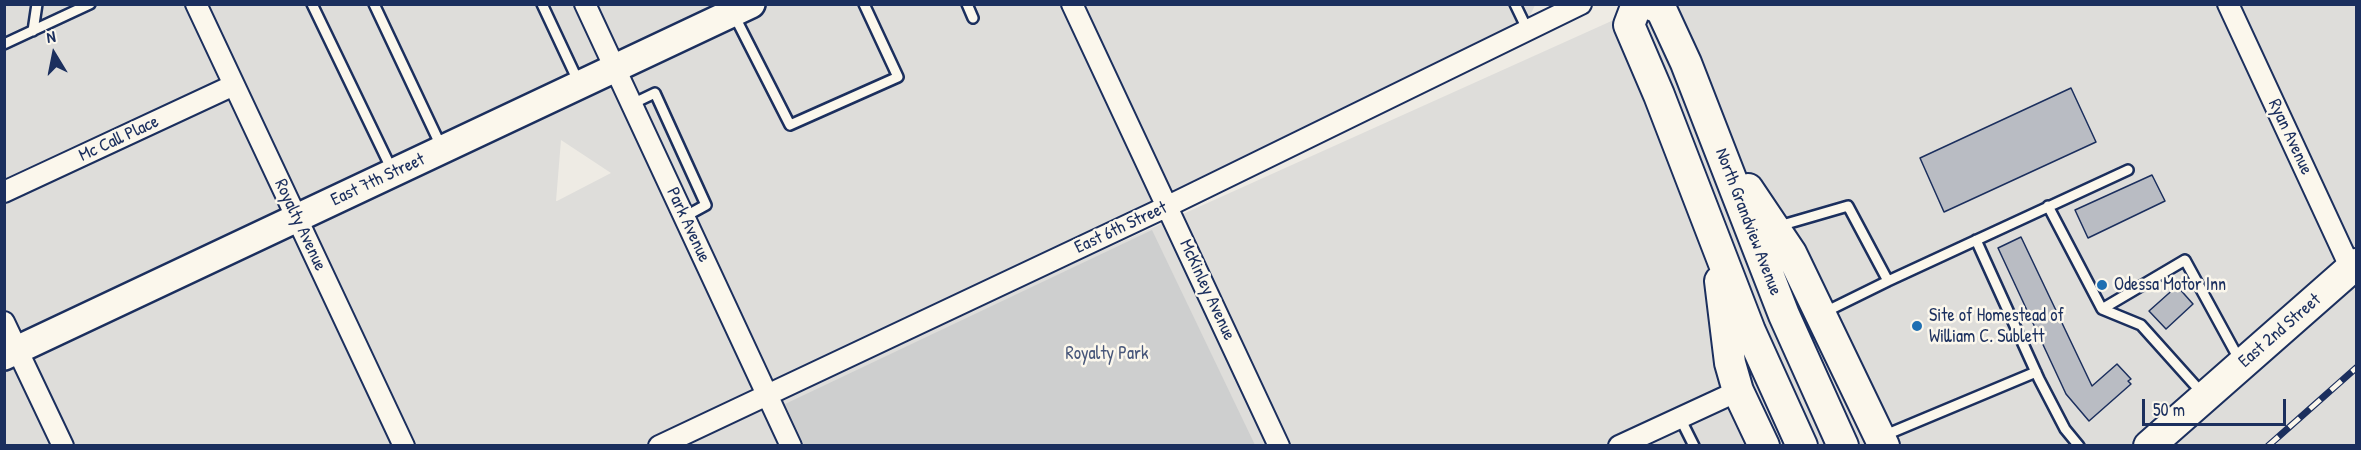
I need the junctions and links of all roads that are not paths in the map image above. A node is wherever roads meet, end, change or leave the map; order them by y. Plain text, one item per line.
1 (37, 4) edge
2 (90, 4) edge
3 (196, 4) edge
4 (312, 4) edge
5 (374, 4) edge
6 (542, 4) edge
7 (585, 4) edge
8 (864, 4) edge
9 (967, 4) edge
10 (1072, 4) edge
11 (1515, 4) edge
12 (1581, 4) edge
13 (1636, 4) edge
14 (1649, 4) edge
15 (2228, 4) edge
16 (742, 9) edge
17 (973, 18) dead end
18 (33, 31) junction
19 (1528, 31) junction
20 (4, 44) edge
21 (615, 69) junction
22 (234, 85) junction
23 (580, 85) junction
24 (1718, 145) junction
25 (443, 150) junction
26 (2128, 170) dead end
27 (393, 173) junction
28 (4, 192) edge
29 (1168, 206) junction
30 (2048, 206) junction
31 (297, 218) junction
32 (1774, 227) junction
33 (1714, 234) junction
34 (1976, 240) junction
35 (2354, 266) edge
36 (1888, 280) junction
37 (2102, 309) junction
38 (1820, 314) junction
39 (4, 322) edge
40 (11, 353) edge
41 (2242, 364) junction
42 (2036, 372) junction
43 (1738, 391) junction
44 (768, 394) junction
45 (2205, 397) junction
46 (1680, 418) junction
47 (1882, 442) edge
48 (63, 446) edge
49 (404, 446) edge
50 (659, 446) edge
51 (792, 446) edge
52 (1279, 446) edge
53 (1619, 446) edge
54 (1694, 446) edge
55 (1764, 446) edge
56 (1802, 446) edge
57 (1843, 446) edge
58 (2079, 446) edge
59 (2149, 446) edge

1 - 18 lane
2 - 18 lane
3 - 22 street, Royalty Avenue
4 - 27 lane
5 - 25 lane
6 - 23 lane
7 - 21 street, Park Avenue
8 - 16 lane
9 - 17 lane
10 - 29 street, McKinley Avenue
11 - 19 lane
12 - 19 street, East 6th Street
13 - 33 main road, North Grandview Avenue
14 - 24 main road, North Grandview Avenue
15 - 35 street, Ryan Avenue
16 - 21 street, East 7th Street
18 - 20 lane
19 - 29 street, East 6th Street
21 - 23 street, East 7th Street
21 - 44 street, Park Avenue
22 - 28 street, Mc Call Place
22 - 31 street, Royalty Avenue
23 - 25 street, East 7th Street
24 - 32 main road
24 - 57 main road, North Grandview Avenue
25 - 27 street, East 7th Street
26 - 30 lane
27 - 31 street, East 7th Street
29 - 44 street, East 6th Street
29 - 52 street, McKinley Avenue
30 - 34 lane
30 - 37 lane
31 - 40 street, East 7th Street
31 - 49 street, Royalty Avenue
32 - 36 lane
32 - 38 main road
33 - 43 main road
33 - 56 main road, North Grandview Avenue
34 - 36 lane
34 - 42 lane
35 - 41 main road, East 2nd Street
36 - 38 lane
37 - 41 lane
37 - 45 lane
38 - 47 main road
39 - 40 street
40 - 48 street
41 - 45 main road, East 2nd Street
42 - 47 lane
42 - 58 lane
43 - 46 street
43 - 55 main road
44 - 50 street, East 6th Street
44 - 51 street, Park Avenue
45 - 59 main road, East 2nd Street
46 - 53 street
46 - 54 lane

